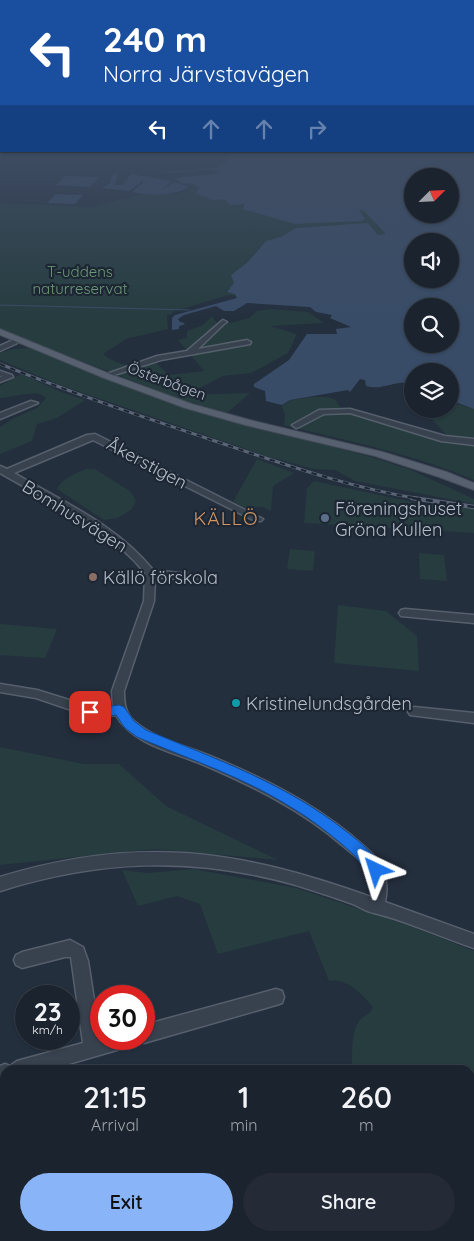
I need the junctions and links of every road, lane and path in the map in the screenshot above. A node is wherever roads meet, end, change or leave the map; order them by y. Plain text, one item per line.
1 (223, 322) dead end
2 (0, 332) edge
3 (20, 340) junction
4 (247, 342) dead end
5 (0, 349) edge
6 (190, 352) junction
7 (0, 373) edge
8 (108, 375) junction
9 (0, 380) edge
10 (34, 403) dead end
11 (0, 416) edge
12 (296, 425) dead end
13 (474, 442) edge
14 (329, 443) junction
15 (3, 471) edge
16 (474, 486) edge
17 (474, 494) edge
18 (258, 518) dead end
19 (150, 573) junction
20 (204, 579) dead end
21 (404, 613) dead end
22 (474, 619) edge
23 (0, 688) edge
24 (119, 710) junction
25 (414, 712) dead end
26 (474, 718) edge
27 (0, 884) edge
28 (376, 907) junction
29 (474, 942) edge
30 (22, 960) dead end
31 (276, 997) dead end
32 (90, 1029) edge
33 (155, 1031) edge
34 (90, 1050) edge
35 (35, 1065) edge

1 - 6 street
2 - 3 main road, Österbågen
3 - 5 street
3 - 8 main road, Österbågen
4 - 6 street
6 - 8 street
7 - 9 street
8 - 14 main road, Österbågen
10 - 11 street
12 - 13 street
14 - 16 main road, Österbågen
14 - 17 main road, Österbågen
15 - 18 street, Åkerstigen
15 - 19 street, Bomhusvägen
19 - 20 street
19 - 24 street
21 - 22 street
23 - 24 street
24 - 28 street
25 - 26 street
27 - 28 street
28 - 29 street
30 - 32 street
31 - 33 street
34 - 35 street

